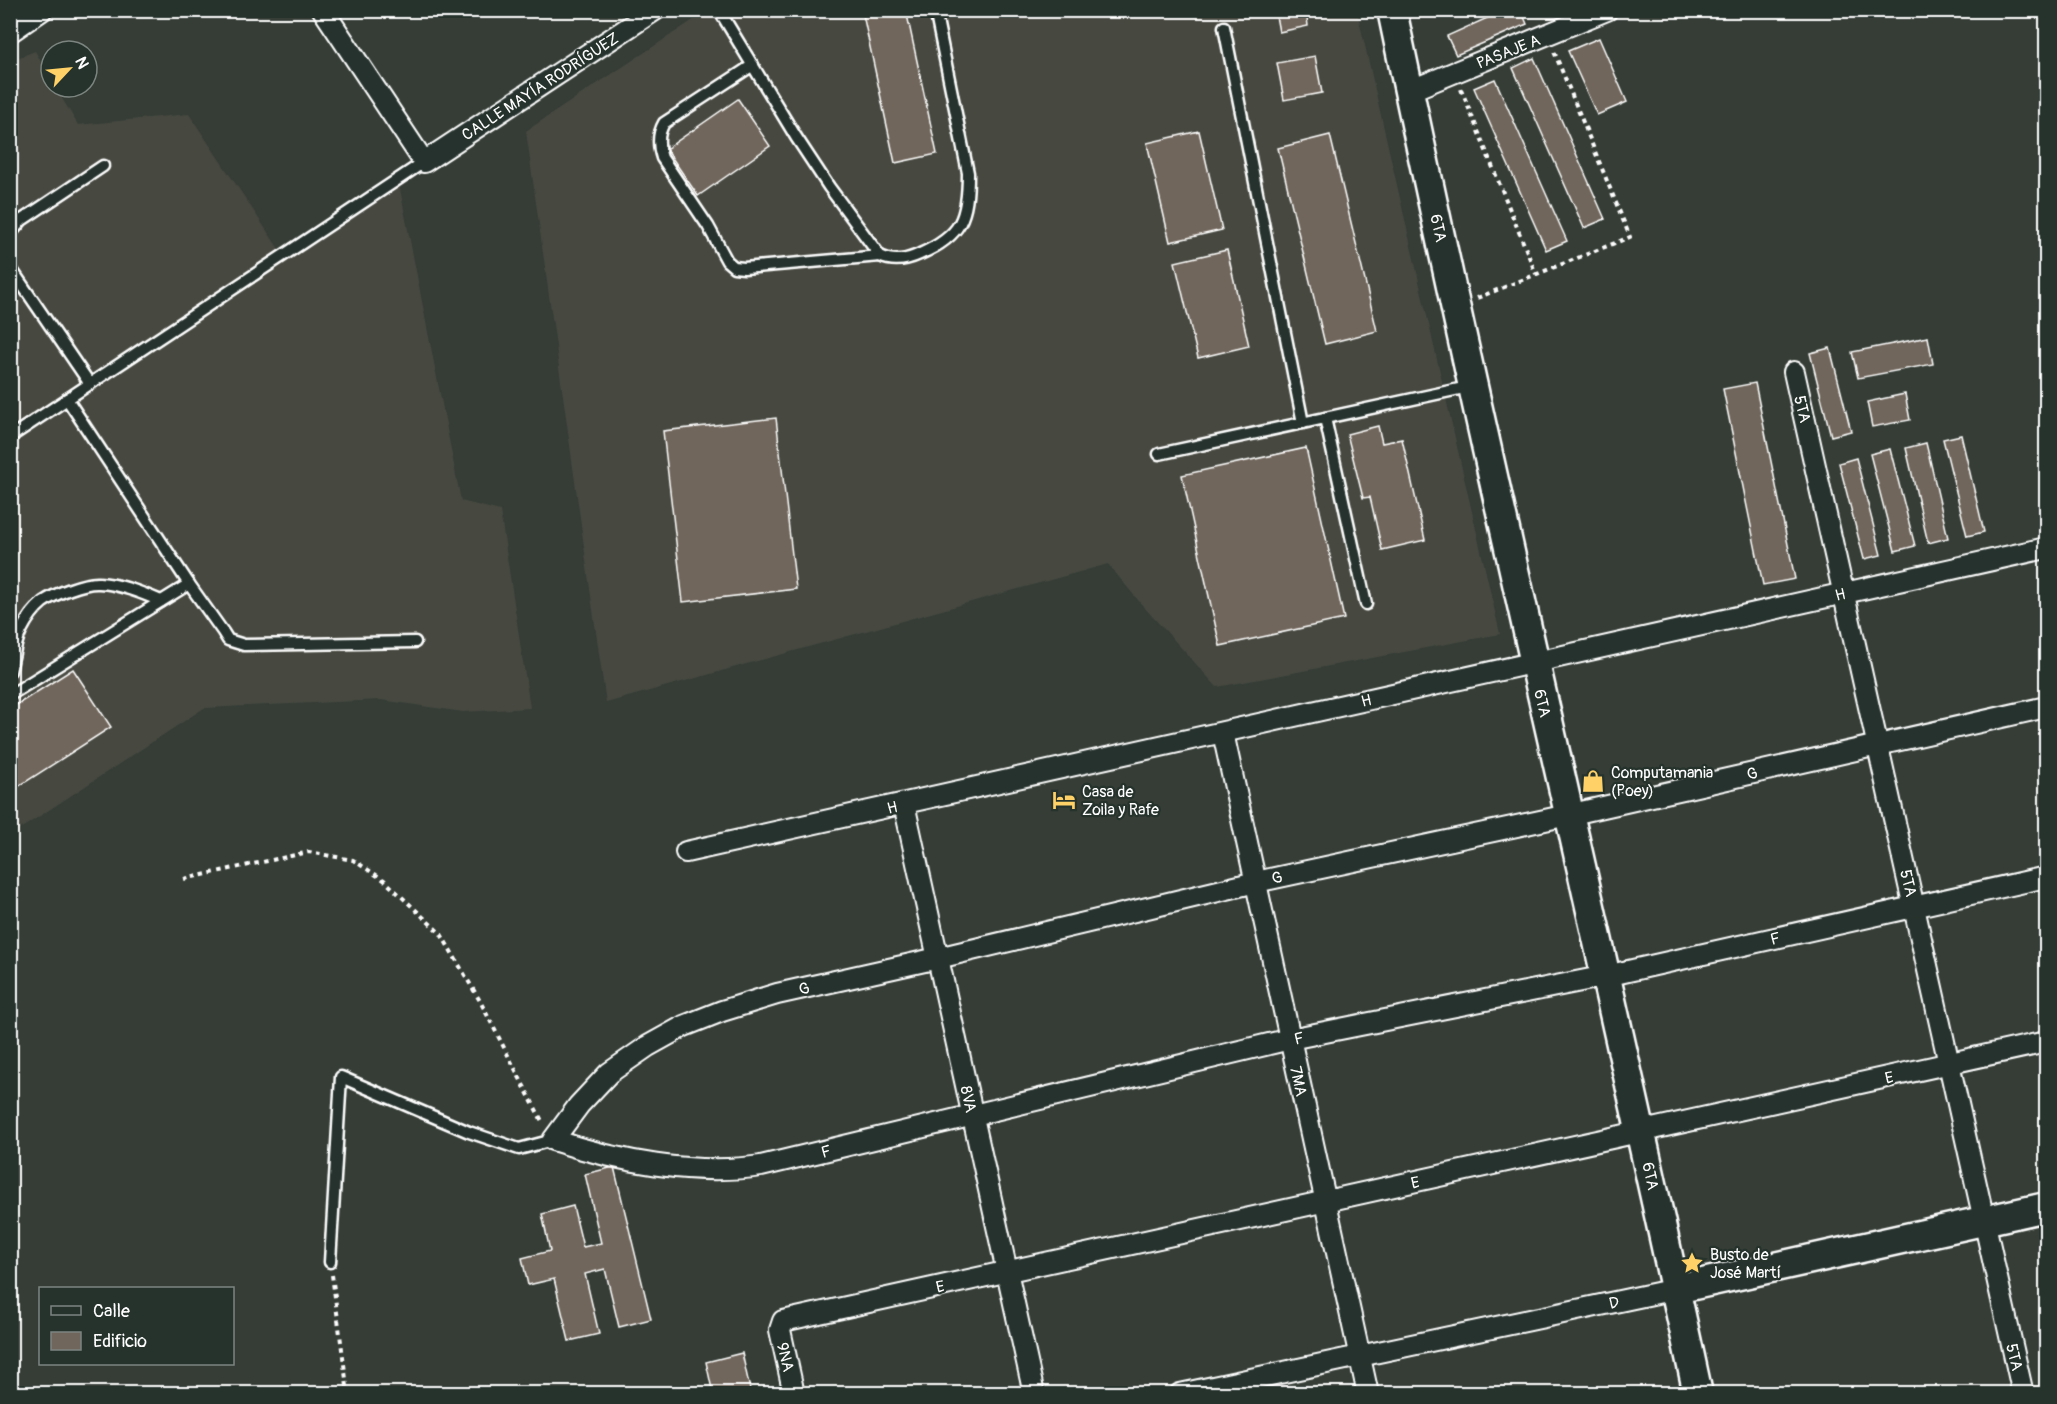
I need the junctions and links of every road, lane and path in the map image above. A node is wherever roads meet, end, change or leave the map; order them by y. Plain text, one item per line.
1 (42, 10) edge
2 (323, 10) edge
3 (655, 10) edge
4 (719, 10) edge
5 (935, 10) edge
6 (1392, 10) edge
7 (1607, 10) edge
8 (1224, 27) dead end
9 (10, 32) edge
10 (1547, 35) junction
11 (753, 65) junction
12 (1454, 73) junction
13 (1409, 91) junction
14 (424, 162) junction
15 (103, 166) dead end
16 (10, 234) edge
17 (880, 256) junction
18 (10, 267) edge
19 (1536, 274) junction
20 (1456, 306) junction
21 (1794, 372) dead end
22 (90, 384) junction
23 (1473, 386) junction
24 (67, 399) junction
25 (1325, 418) junction
26 (1303, 423) junction
27 (10, 437) edge
28 (1160, 454) dead end
29 (2046, 548) edge
30 (189, 584) junction
31 (1844, 594) junction
32 (161, 601) junction
33 (1366, 604) dead end
34 (415, 642) dead end
35 (1534, 663) junction
36 (10, 671) edge
37 (10, 695) edge
38 (2046, 707) edge
39 (1223, 733) junction
40 (1878, 744) junction
41 (904, 804) junction
42 (1568, 815) junction
43 (686, 852) dead end
44 (2046, 877) edge
45 (184, 879) dead end
46 (1256, 882) junction
47 (1914, 907) junction
48 (938, 958) junction
49 (1606, 976) junction
50 (1290, 1039) junction
51 (2046, 1042) edge
52 (1949, 1063) junction
53 (973, 1115) junction
54 (1641, 1132) junction
55 (553, 1140) junction
56 (1326, 1201) junction
57 (2046, 1207) edge
58 (1984, 1221) junction
59 (330, 1262) joint
60 (1007, 1271) junction
61 (1676, 1289) junction
62 (783, 1321) joint
63 (1360, 1356) junction
64 (348, 1394) edge
65 (794, 1394) edge
66 (1034, 1394) edge
67 (1180, 1394) edge
68 (1368, 1394) edge
69 (1698, 1394) edge
70 (2023, 1394) edge

1 - 9 street
2 - 14 street
3 - 14 street, CALLE MAYÍA RODRÍGUEZ
4 - 11 lane
5 - 17 lane
6 - 13 main road, 6TA
7 - 10 street, PASAJE A
8 - 26 lane
10 - 12 street, PASAJE A
10 - 19 path
11 - 17 lane
11 - 17 lane
12 - 13 street, PASAJE A
12 - 19 path
13 - 20 main road, 6TA
14 - 22 lane
15 - 16 lane
18 - 22 lane
19 - 20 path
20 - 23 main road, 6TA
21 - 31 street, 5TA
22 - 24 lane
23 - 25 lane
23 - 35 main road, 6TA
24 - 27 lane
24 - 30 lane
25 - 26 lane
25 - 33 lane
26 - 28 lane
29 - 31 street, H
30 - 32 lane
30 - 34 lane
31 - 35 street, H
31 - 40 street, 5TA
32 - 36 lane
32 - 37 lane
35 - 39 street, H
35 - 42 main road, 6TA
38 - 40 street, G
39 - 41 street, H
39 - 46 street, 7MA
40 - 42 street, G
40 - 47 street, 5TA
41 - 43 street, H
41 - 48 street, 8VA
42 - 46 street, G
42 - 49 main road, 6TA
44 - 47 street, F
45 - 55 path
46 - 48 street, G
46 - 50 street, 7MA
47 - 49 street, F
47 - 52 street, 5TA
48 - 53 street, 8VA
48 - 55 street, G
49 - 50 street, F
49 - 54 main road, 6TA
50 - 53 street, F
50 - 56 street, 7MA
51 - 52 street, E
52 - 54 street, E
52 - 58 street, 5TA
53 - 55 street, F
53 - 60 street, 8VA
54 - 56 street, E
54 - 61 main road, 6TA
55 - 59 lane
56 - 60 street, E
56 - 63 street, 7MA
57 - 58 main road, D
58 - 61 main road, D
58 - 70 street, 5TA
59 - 64 path
60 - 62 street, E
60 - 66 street, 8VA
61 - 63 street, D
61 - 69 main road, 6TA
62 - 65 street, 9NA
63 - 67 street, D
63 - 68 street, 7MA

